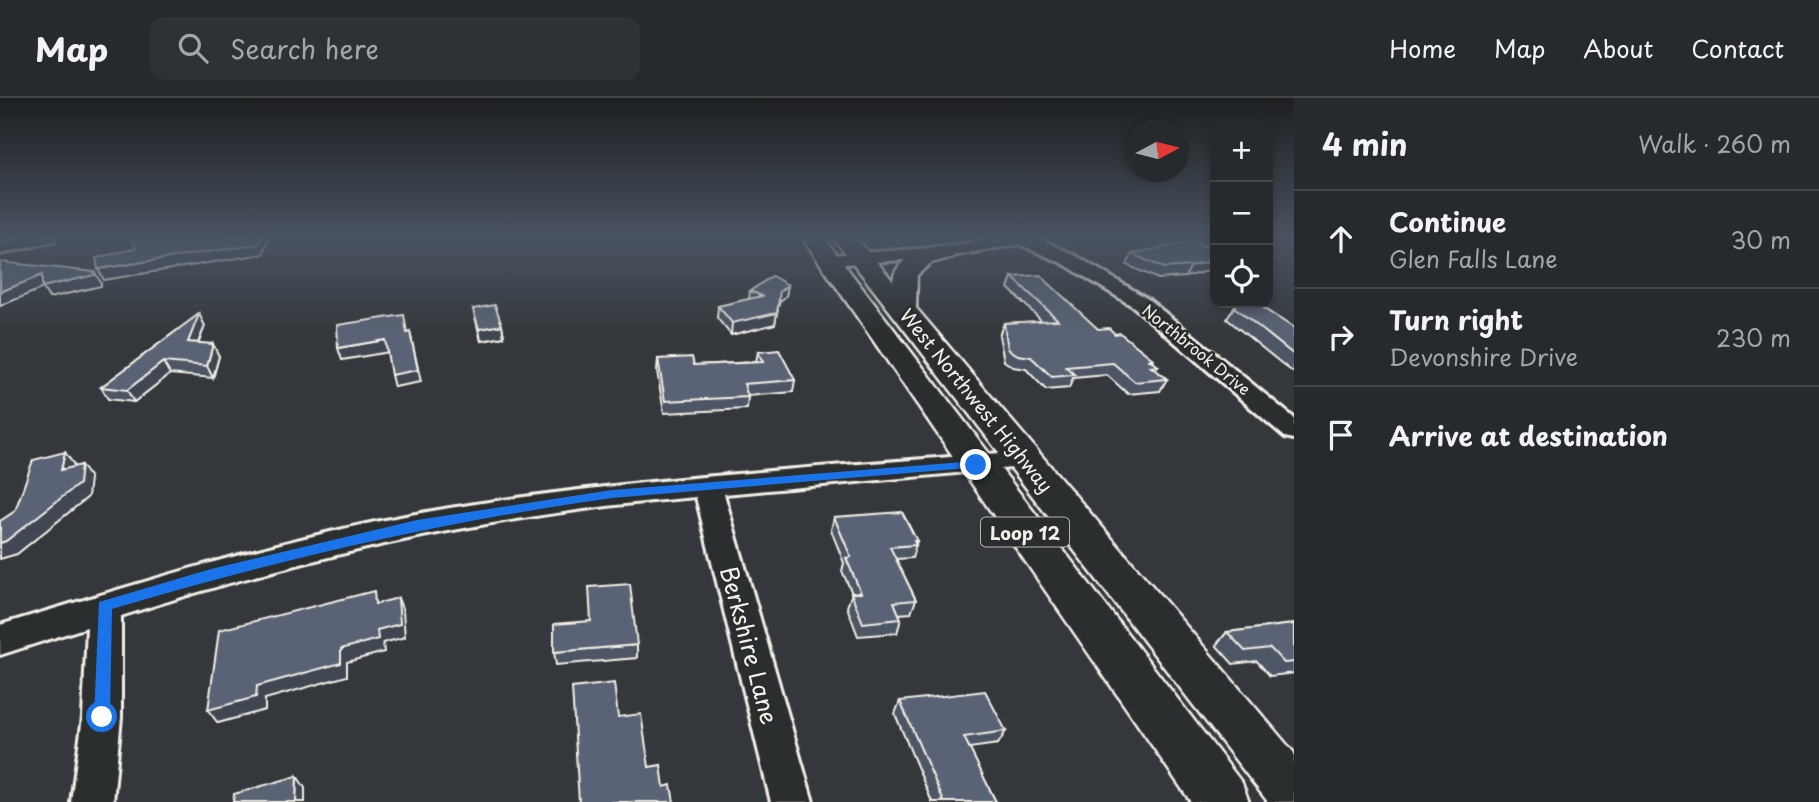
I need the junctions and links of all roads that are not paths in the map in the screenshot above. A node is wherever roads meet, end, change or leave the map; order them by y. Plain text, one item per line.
1 (851, 270) edge
2 (861, 270) edge
3 (909, 270) edge
4 (1086, 270) edge
5 (904, 310) junction
6 (1294, 431) edge
7 (1025, 460) junction
8 (976, 465) junction
9 (708, 487) junction
10 (104, 606) junction
11 (0, 639) edge
12 (1294, 793) edge
13 (92, 802) edge
14 (792, 802) edge
15 (1223, 802) edge

1 - 8 main road, West Northwest Highway / Loop 12
2 - 5 main road, West Northwest Highway / Loop 12
3 - 5 main road
4 - 6 street, Northbrook Drive
5 - 7 main road, West Northwest Highway / Loop 12
7 - 8 street
7 - 12 main road, West Northwest Highway / Loop 12
8 - 9 street
8 - 15 main road, West Northwest Highway / Loop 12
9 - 10 street
9 - 14 street, Berkshire Lane
10 - 11 street
10 - 13 street

